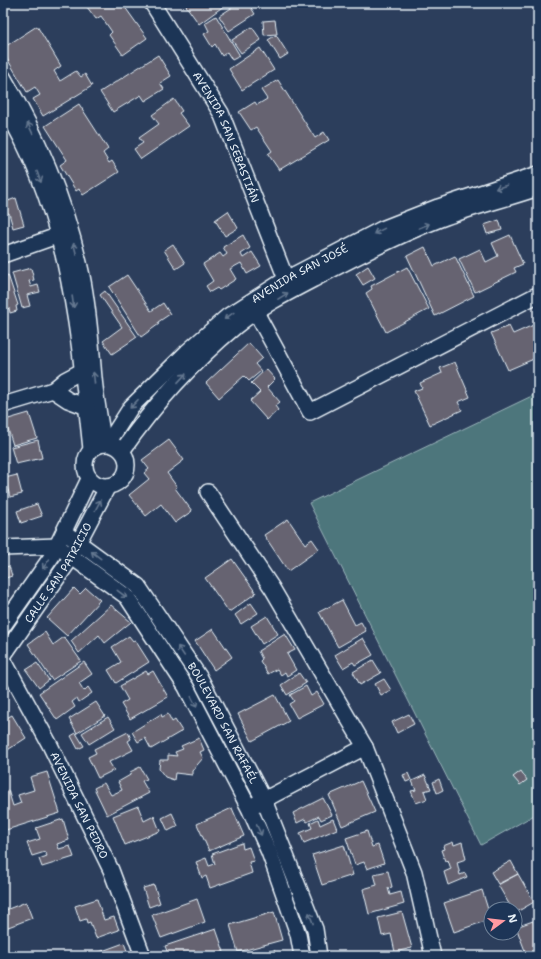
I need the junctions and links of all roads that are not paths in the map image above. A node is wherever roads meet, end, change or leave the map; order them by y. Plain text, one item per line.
1 (152, 3) edge
2 (3, 78) edge
3 (3, 105) edge
4 (538, 174) edge
5 (538, 188) edge
6 (65, 233) junction
7 (3, 255) edge
8 (286, 279) junction
9 (535, 296) dead end
10 (253, 307) junction
11 (82, 371) junction
12 (54, 390) junction
13 (3, 405) edge
14 (87, 407) junction
15 (101, 445) junction
16 (122, 451) junction
17 (89, 479) junction
18 (108, 486) junction
19 (208, 492) dead end
20 (64, 532) junction
21 (78, 541) junction
22 (57, 546) junction
23 (3, 548) edge
24 (70, 556) junction
25 (3, 626) edge
26 (3, 656) edge
27 (3, 659) edge
28 (365, 747) junction
29 (264, 800) junction
30 (249, 808) junction
31 (143, 956) edge
32 (302, 956) edge
33 (319, 956) edge
34 (433, 956) edge

1 - 8 street, AVENIDA SAN SEBASTIÁN
6 -> 2 street
3 -> 6 street
4 -> 8 street, AVENIDA SAN JOSÉ
10 -> 5 street, AVENIDA SAN JOSÉ
6 - 7 street
6 -> 11 street
15 -> 6 street
8 - 10 street, AVENIDA SAN JOSÉ
9 - 10 street
10 -> 15 street, AVENIDA SAN JOSÉ
16 -> 10 street, AVENIDA SAN JOSÉ
11 - 12 street
11 - 14 street
12 - 13 street
12 - 14 street
14 - 15 street
15 - 16 street
15 - 17 street
16 - 18 street
17 - 18 street
17 - 20 street, CALLE SAN PATRICIO
21 -> 18 street, CALLE SAN PATRICIO
19 - 28 street
20 - 21 street, BOULEVARD SAN RAFAÉL
20 - 22 street, CALLE SAN PATRICIO
21 - 24 street, CALLE SAN PATRICIO
29 -> 21 street, BOULEVARD SAN RAFAÉL
22 - 23 street
22 - 24 street, BOULEVARD SAN RAFAÉL
22 -> 25 street, CALLE SAN PATRICIO
24 - 26 street, CALLE SAN PATRICIO
24 -> 30 street, BOULEVARD SAN RAFAÉL
27 - 31 street, AVENIDA SAN PEDRO
28 - 29 street
28 - 34 street
29 - 30 street
33 -> 29 street, BOULEVARD SAN RAFAÉL
30 -> 32 street, BOULEVARD SAN RAFAÉL

